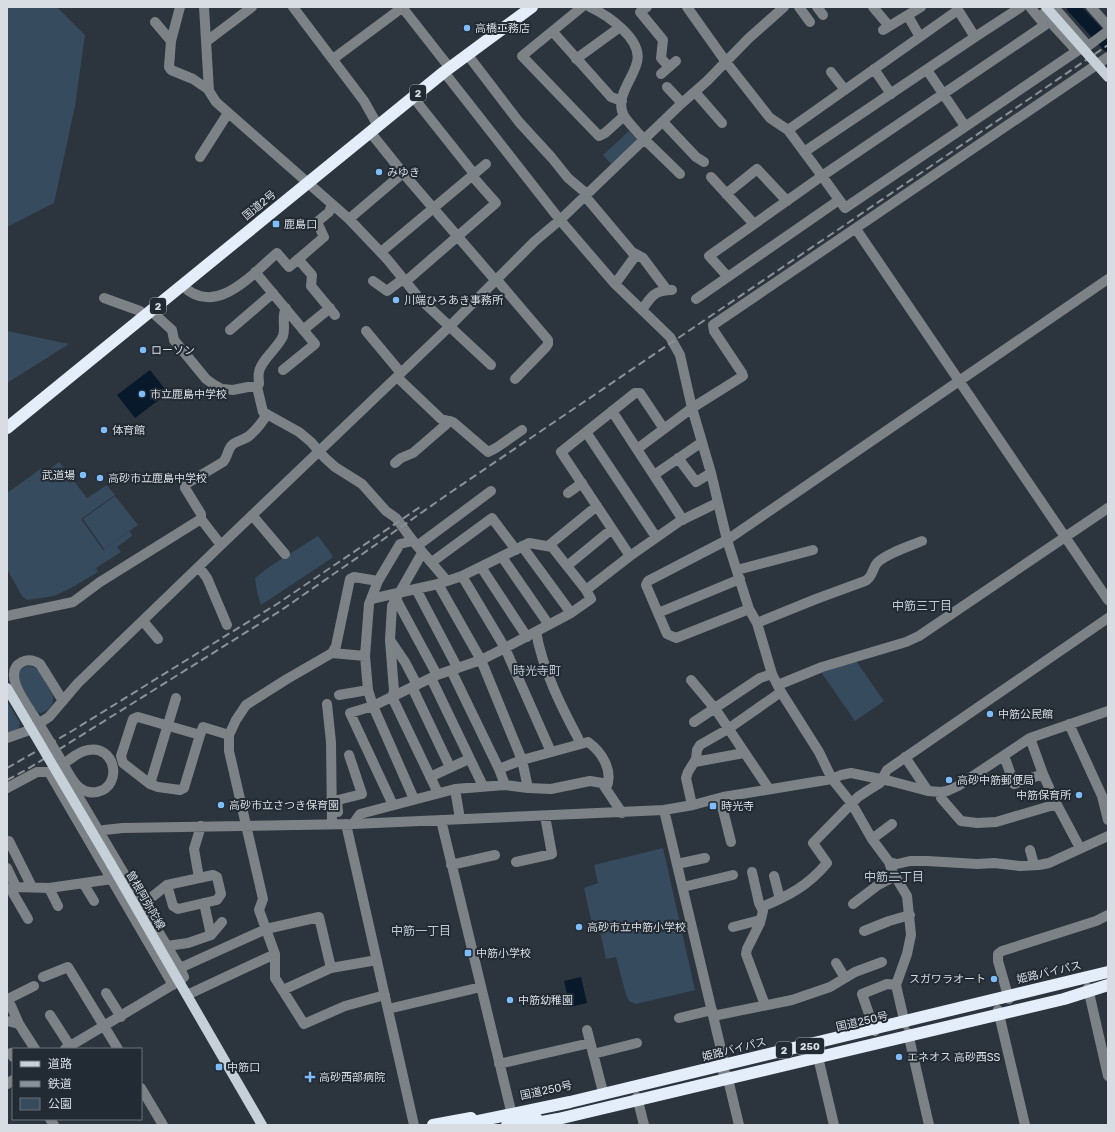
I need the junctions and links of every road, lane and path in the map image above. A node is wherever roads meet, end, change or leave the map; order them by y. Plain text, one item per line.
1 (180, 7) edge
2 (204, 7) edge
3 (252, 7) edge
4 (293, 7) edge
5 (402, 7) edge
6 (532, 7) edge
7 (582, 7) edge
8 (590, 7) edge
9 (647, 7) edge
10 (687, 7) edge
11 (784, 7) edge
12 (799, 7) edge
13 (873, 7) edge
14 (921, 7) edge
15 (1021, 7) edge
16 (1030, 7) edge
17 (1037, 7) edge
18 (1046, 7) edge
19 (1054, 7) edge
20 (1091, 7) edge
21 (960, 9) edge
22 (908, 16) junction
23 (155, 22) dead end
24 (810, 22) dead end
25 (1045, 25) junction
26 (1108, 26) edge
27 (620, 27) junction
28 (1108, 31) edge
29 (553, 32) junction
30 (1054, 34) dead end
31 (920, 37) junction
32 (975, 37) junction
33 (171, 41) junction
34 (207, 41) junction
35 (1088, 46) junction
36 (1077, 51) junction
37 (467, 54) junction
38 (333, 59) junction
39 (576, 59) junction
40 (1106, 59) edge
41 (726, 62) junction
42 (668, 67) dead end
43 (874, 69) junction
44 (447, 70) junction
45 (926, 70) junction
46 (831, 72) dead end
47 (1108, 76) edge
48 (668, 87) dead end
49 (209, 90) junction
50 (845, 90) junction
51 (695, 92) junction
52 (891, 94) junction
53 (943, 94) junction
54 (413, 97) junction
55 (622, 100) junction
56 (682, 103) junction
57 (228, 113) junction
58 (624, 116) junction
59 (663, 122) junction
60 (722, 123) dead end
61 (965, 126) junction
62 (374, 129) junction
63 (788, 130) junction
64 (645, 140) junction
65 (804, 152) junction
66 (200, 157) dead end
67 (704, 162) dead end
68 (486, 164) dead end
69 (403, 173) junction
70 (473, 174) junction
71 (680, 174) dead end
72 (822, 176) junction
73 (711, 177) dead end
74 (308, 183) junction
75 (726, 194) junction
76 (586, 195) junction
77 (839, 200) junction
78 (787, 201) junction
79 (332, 204) junction
80 (433, 208) junction
81 (349, 218) junction
82 (560, 220) junction
83 (754, 224) junction
84 (856, 229) junction
85 (458, 236) junction
86 (381, 252) junction
87 (636, 255) junction
88 (298, 259) junction
89 (255, 272) junction
90 (728, 277) junction
91 (1108, 279) edge
92 (404, 280) junction
93 (497, 280) junction
94 (373, 281) dead end
95 (615, 284) junction
96 (182, 285) junction
97 (273, 293) junction
98 (104, 298) dead end
99 (696, 299) dead end
100 (286, 308) junction
101 (642, 310) junction
102 (148, 314) junction
103 (450, 326) junction
104 (230, 330) dead end
105 (303, 330) junction
106 (366, 331) dead end
107 (491, 365) dead end
108 (284, 370) dead end
109 (399, 375) junction
110 (515, 379) dead end
111 (958, 381) junction
112 (257, 387) junction
113 (692, 408) junction
114 (612, 411) junction
115 (267, 414) junction
116 (450, 421) junction
117 (7, 428) edge
118 (664, 429) junction
119 (522, 430) dead end
120 (586, 432) junction
121 (702, 442) junction
122 (637, 448) junction
123 (319, 451) junction
124 (678, 458) junction
125 (395, 463) dead end
126 (711, 473) junction
127 (654, 476) junction
128 (582, 483) junction
129 (491, 491) dead end
130 (568, 493) dead end
131 (717, 503) junction
132 (597, 506) junction
133 (1108, 508) edge
134 (252, 515) junction
135 (201, 519) junction
136 (682, 520) junction
137 (612, 529) junction
138 (656, 537) junction
139 (1065, 537) junction
140 (727, 540) junction
141 (922, 541) dead end
142 (221, 545) junction
143 (548, 546) junction
144 (417, 547) junction
145 (519, 548) junction
146 (813, 550) dead end
147 (285, 554) dead end
148 (630, 556) junction
149 (502, 557) junction
150 (432, 562) junction
151 (567, 566) junction
152 (199, 567) junction
153 (481, 567) junction
154 (739, 574) junction
155 (462, 576) junction
156 (378, 581) junction
157 (443, 583) junction
158 (416, 589) junction
159 (586, 590) junction
160 (397, 596) junction
161 (371, 599) junction
162 (1108, 600) edge
163 (749, 609) junction
164 (571, 613) junction
165 (658, 613) junction
166 (7, 616) edge
167 (1108, 618) edge
168 (143, 621) junction
169 (757, 623) junction
170 (227, 625) dead end
171 (550, 626) junction
172 (532, 634) junction
173 (158, 639) dead end
174 (390, 640) junction
175 (505, 648) junction
176 (332, 653) junction
177 (365, 656) junction
178 (481, 660) junction
179 (454, 669) junction
180 (772, 674) junction
181 (434, 677) junction
182 (691, 680) dead end
183 (414, 686) junction
184 (7, 688) edge
185 (780, 689) junction
186 (368, 690) junction
187 (339, 695) dead end
188 (392, 697) junction
189 (176, 698) dead end
190 (63, 701) junction
191 (327, 704) dead end
192 (373, 706) junction
193 (715, 708) junction
194 (1108, 711) edge
195 (694, 722) dead end
196 (33, 723) junction
197 (1070, 724) junction
198 (168, 726) junction
199 (728, 729) junction
200 (200, 735) junction
201 (229, 735) junction
202 (7, 738) edge
203 (1030, 738) junction
204 (579, 744) junction
205 (551, 752) junction
206 (744, 753) junction
207 (349, 755) dead end
208 (905, 757) junction
209 (1002, 757) junction
210 (469, 759) junction
211 (522, 760) junction
212 (64, 762) junction
213 (695, 762) junction
214 (450, 767) junction
215 (499, 769) junction
216 (49, 772) junction
217 (1043, 774) junction
218 (430, 777) junction
219 (832, 779) junction
220 (882, 779) junction
221 (150, 784) junction
222 (505, 785) junction
223 (483, 786) junction
224 (7, 788) edge
225 (528, 788) junction
226 (455, 789) junction
227 (606, 789) junction
228 (769, 789) junction
229 (928, 792) junction
230 (941, 792) junction
231 (1105, 792) edge
232 (438, 794) junction
233 (720, 798) junction
234 (414, 799) junction
235 (852, 804) junction
236 (1057, 804) junction
237 (393, 805) junction
238 (692, 805) junction
239 (664, 810) junction
240 (622, 813) junction
241 (544, 816) junction
242 (460, 819) junction
243 (440, 820) junction
244 (1108, 820) edge
245 (343, 824) junction
246 (892, 824) dead end
247 (201, 826) junction
248 (247, 826) junction
249 (99, 833) junction
250 (1108, 836) edge
251 (88, 839) junction
252 (872, 839) junction
253 (7, 842) edge
254 (731, 842) dead end
255 (1080, 848) junction
256 (1030, 850) dead end
257 (495, 855) dead end
258 (705, 858) dead end
259 (516, 862) dead end
260 (889, 862) junction
261 (677, 864) junction
262 (451, 865) junction
263 (1033, 865) junction
264 (7, 868) edge
265 (752, 872) dead end
266 (726, 874) dead end
267 (774, 876) dead end
268 (895, 876) junction
269 (199, 878) junction
270 (112, 880) junction
271 (84, 884) junction
272 (167, 885) junction
273 (32, 887) junction
274 (683, 887) junction
275 (11, 888) edge
276 (49, 888) junction
277 (780, 899) junction
278 (94, 901) dead end
279 (204, 903) junction
280 (853, 904) dead end
281 (142, 905) junction
282 (58, 906) dead end
283 (762, 907) junction
284 (910, 915) junction
285 (1108, 915) edge
286 (28, 919) dead end
287 (760, 920) junction
288 (222, 922) dead end
289 (733, 927) dead end
290 (266, 929) junction
291 (864, 931) dead end
292 (211, 935) junction
293 (167, 946) junction
294 (275, 954) junction
295 (377, 960) junction
296 (882, 962) dead end
297 (836, 963) dead end
298 (180, 968) junction
299 (332, 968) junction
300 (1108, 972) edge
301 (1108, 975) edge
302 (43, 978) dead end
303 (845, 978) junction
304 (176, 983) junction
305 (896, 985) junction
306 (1108, 985) edge
307 (34, 986) dead end
308 (481, 987) junction
309 (1088, 988) junction
310 (282, 990) junction
311 (106, 993) dead end
312 (187, 995) junction
313 (385, 995) junction
314 (1009, 999) junction
315 (765, 1005) junction
316 (388, 1008) junction
317 (998, 1010) junction
318 (713, 1013) junction
319 (50, 1015) dead end
320 (121, 1017) junction
321 (679, 1018) dead end
322 (7, 1021) edge
323 (19, 1024) junction
324 (105, 1027) junction
325 (906, 1028) junction
326 (588, 1030) dead end
327 (875, 1031) junction
328 (590, 1043) junction
329 (637, 1043) dead end
330 (34, 1048) edge
331 (68, 1048) edge
332 (117, 1048) edge
333 (817, 1053) junction
334 (593, 1054) junction
335 (499, 1064) junction
336 (726, 1071) junction
337 (1108, 1076) edge
338 (142, 1090) edge
339 (603, 1092) junction
340 (637, 1097) junction
341 (511, 1111) junction
342 (549, 1121) edge
343 (260, 1123) edge
344 (163, 1125) edge
345 (414, 1125) edge
346 (433, 1125) edge
347 (459, 1125) edge
348 (507, 1125) edge
349 (526, 1125) edge
350 (644, 1125) edge
351 (739, 1125) edge
352 (834, 1125) edge
353 (929, 1125) edge
354 (1025, 1125) edge

1 - 33 street
2 - 34 street
3 - 34 street
4 - 38 street
5 - 38 street
5 - 44 street
6 - 37 highway, 国道2号 / 2
7 - 29 street
8 - 27 street
9 - 42 street
10 - 41 street
11 - 41 street
12 - 24 street
13 - 22 street
14 - 22 street
15 - 32 street
16 - 25 street
17 - 36 street
18 - 47 main road, bridge
19 - 35 street
20 - 26 street
21 - 31 street
21 - 32 street
22 - 31 street
23 - 33 street
25 - 30 street
25 - 53 street
27 - 39 street
27 - 55 street
28 - 35 street
29 - 39 street
29 - 58 street
31 - 43 street
32 - 45 street
33 - 49 street
34 - 49 street
35 - 36 street
36 - 61 street
37 - 44 highway, 国道2号 / 2
37 - 76 street
38 - 62 street
39 - 55 street
40 - 84 street
41 - 51 street
41 - 63 street
43 - 50 street
43 - 52 street
44 - 54 highway, 国道2号 / 2
44 - 82 street
45 - 52 street
45 - 53 street
46 - 50 street
48 - 56 street
49 - 57 street
50 - 63 street
51 - 56 street
51 - 60 street
52 - 65 street
53 - 61 street
53 - 72 street
54 - 62 highway, 国道2号 / 2
54 - 70 street
55 - 58 street
56 - 59 street
57 - 66 street
57 - 74 street
58 - 64 street
59 - 64 street
59 - 67 street
61 - 77 street
62 - 69 street
62 - 74 highway, 国道2号 / 2
63 - 65 street
64 - 71 street
64 - 76 street
65 - 72 street
68 - 70 street
69 - 80 street
69 - 81 street
70 - 80 street
70 - 85 street
72 - 77 street
72 - 78 street
73 - 75 street
74 - 79 street
74 - 96 highway, 国道2号 / 2
75 - 78 street
75 - 83 street
76 - 82 street
76 - 87 street
77 - 90 street
78 - 83 street
79 - 81 street
79 - 88 street
80 - 85 street
80 - 86 street
81 - 86 street
82 - 93 street
82 - 95 street
83 - 90 street
84 - 111 street
84 - 113 street
85 - 92 street
85 - 93 street
86 - 92 street
87 - 95 street
87 - 101 street
88 - 89 street
88 - 105 street
89 - 96 street
89 - 97 street
90 - 99 street
91 - 111 street
92 - 94 street
92 - 103 street
93 - 103 street
93 - 110 street
95 - 101 street
96 - 102 highway, 国道2号 / 2
97 - 100 street
97 - 104 street
98 - 102 street
100 - 105 street
100 - 112 street
101 - 113 street
102 - 112 street
102 - 117 highway, 国道2号 / 2
103 - 107 street
103 - 109 street
105 - 108 street
106 - 109 street
109 - 116 street
109 - 123 street
111 - 139 street
111 - 140 street
112 - 115 street
113 - 118 street
113 - 121 street
114 - 118 street
114 - 120 street
114 - 122 street
115 - 123 street
115 - 135 street
116 - 119 street
116 - 125 street
118 - 122 street
120 - 128 street
120 - 138 street
121 - 124 street
121 - 126 street
122 - 127 street
123 - 134 street
123 - 144 street
124 - 126 street
124 - 127 street
126 - 131 street
127 - 136 street
128 - 130 street
128 - 132 street
129 - 144 street
131 - 136 street
131 - 140 street
132 - 137 street
132 - 143 street
133 - 139 street
134 - 142 street
134 - 147 street
135 - 142 street
135 - 166 street
136 - 138 street
137 - 148 street
137 - 151 street
138 - 148 street
139 - 162 street
139 - 185 street
140 - 154 street
140 - 165 street
141 - 169 street
142 - 152 street
143 - 145 street
143 - 151 street
144 - 150 street
144 - 156 street
144 - 160 street
145 - 149 street
145 - 150 street
145 - 164 street
146 - 154 street
148 - 159 street
149 - 153 street
149 - 171 street
150 - 157 street
151 - 159 street
152 - 168 street
152 - 170 street
153 - 155 street
153 - 172 street
154 - 163 street
154 - 165 street
155 - 157 street
155 - 175 street
156 - 161 street
156 - 176 street
157 - 158 street
157 - 178 street
158 - 160 street
158 - 179 street
159 - 164 street
160 - 161 street
160 - 174 street
160 - 181 street
161 - 177 street
163 - 165 street
163 - 169 street
164 - 171 street
167 - 208 street
168 - 173 street
168 - 190 street
169 - 180 street
171 - 172 street
172 - 175 street
172 - 204 street
174 - 183 street
174 - 188 street
175 - 178 street
175 - 205 street
176 - 177 street
176 - 201 street
177 - 186 street
178 - 179 street
178 - 211 street
179 - 181 street
179 - 215 street
180 - 185 street
180 - 193 street
181 - 183 street
181 - 210 street
182 - 193 street
183 - 188 street
183 - 214 street
184 - 196 main road, 曽根阿弥陀線
185 - 199 street
185 - 219 street
186 - 187 street
186 - 192 street
188 - 192 street
188 - 218 street
189 - 198 street
190 - 196 street
190 - 202 street
191 - 245 street
192 - 234 street
192 - 237 street
193 - 195 street
193 - 199 street
194 - 197 street
196 - 212 street, bridge
196 - 304 main road, 曽根阿弥陀線, bridge
197 - 203 street
197 - 231 street
198 - 200 street
198 - 221 street
198 - 221 street
199 - 206 street
199 - 213 street
200 - 201 street
200 - 221 street
201 - 248 street
203 - 209 street
203 - 217 street
204 - 205 street
204 - 227 street
205 - 211 street
206 - 213 street
206 - 228 street
207 - 245 street
208 - 220 street
208 - 229 street
209 - 217 street
209 - 230 street
210 - 214 street
210 - 223 street
211 - 215 street
211 - 225 street
212 - 216 street
212 - 249 street
213 - 238 street
214 - 218 street
215 - 222 street
216 - 224 street
216 - 251 street
217 - 236 street
218 - 232 street
219 - 220 street
219 - 228 street
219 - 235 street
220 - 229 street
220 - 235 street
222 - 223 street
222 - 225 street
223 - 226 street
225 - 227 street
226 - 232 street
226 - 242 street
227 - 240 street
228 - 233 street
229 - 230 street
230 - 236 street
231 - 244 street
232 - 234 street
233 - 238 street
233 - 254 street
234 - 237 street
235 - 252 street
235 - 277 street
236 - 255 street
237 - 245 street
238 - 239 street
239 - 240 street
239 - 261 street
240 - 241 street
241 - 242 street
241 - 259 street
242 - 243 street
243 - 245 street
243 - 262 street
245 - 248 street
245 - 295 street
246 - 252 street
247 - 248 street
247 - 249 street
247 - 269 street
248 - 290 street
249 - 251 street
249 - 281 street
250 - 255 street
251 - 270 street
252 - 260 street
253 - 273 street
255 - 263 street
256 - 263 street
257 - 262 street
258 - 261 street
260 - 263 street
260 - 268 street
261 - 274 street
262 - 308 street
264 - 275 street
265 - 283 street
266 - 274 street
267 - 277 street
268 - 280 street
268 - 284 street
269 - 272 street
269 - 279 street
270 - 271 street
270 - 304 street
271 - 276 street
271 - 278 street
272 - 279 street
272 - 281 street
273 - 275 street
273 - 276 street
274 - 318 street
275 - 286 street
276 - 282 street
277 - 283 street
279 - 292 street
281 - 293 street
283 - 287 street
284 - 291 street
284 - 305 street
285 - 314 street
287 - 289 street
287 - 315 street
288 - 292 street
290 - 294 street
290 - 298 street
290 - 299 street
292 - 293 street
293 - 298 street
294 - 310 street
294 - 312 street
295 - 299 street
295 - 313 street
296 - 303 street
297 - 303 street
298 - 304 street
299 - 310 street
300 - 347 highway, 姫路バイパス / 2, bridge
301 - 314 highway, 国道250号 / 250
302 - 324 street
303 - 315 street
304 - 312 main road, 曽根阿弥陀線
304 - 320 street
305 - 325 street
305 - 327 street
306 - 309 highway, 国道250号 / 250
306 - 349 highway, 2, bridge
307 - 323 street
308 - 316 street
308 - 335 street
309 - 317 highway, 国道250号 / 250
309 - 337 street
310 - 313 street
311 - 320 street
312 - 343 main road, 曽根阿弥陀線
313 - 316 street
314 - 325 highway, 国道250号 / 250
315 - 318 street
316 - 345 street
317 - 325 highway, 国道250号 / 250
317 - 354 street
318 - 321 street
318 - 336 street
319 - 331 street
320 - 324 street
322 - 323 street
323 - 330 street
324 - 331 street
324 - 332 street
325 - 327 highway, 国道250号 / 250
325 - 333 highway, 国道250号 / 250
325 - 353 street
326 - 328 street
327 - 336 highway, 国道250号 / 250
328 - 334 street
328 - 335 street
329 - 334 street
333 - 336 highway, 国道250号 / 250
333 - 352 street
334 - 339 street
335 - 341 street
336 - 339 highway, 国道250号 / 250
336 - 340 highway, 国道250号 / 250
336 - 351 street
338 - 344 street
339 - 341 highway, 国道250号 / 250
340 - 342 highway, 国道250号 / 250
340 - 350 street
341 - 346 highway, 国道250号 / 250
342 - 348 highway, 国道250号 / 250

